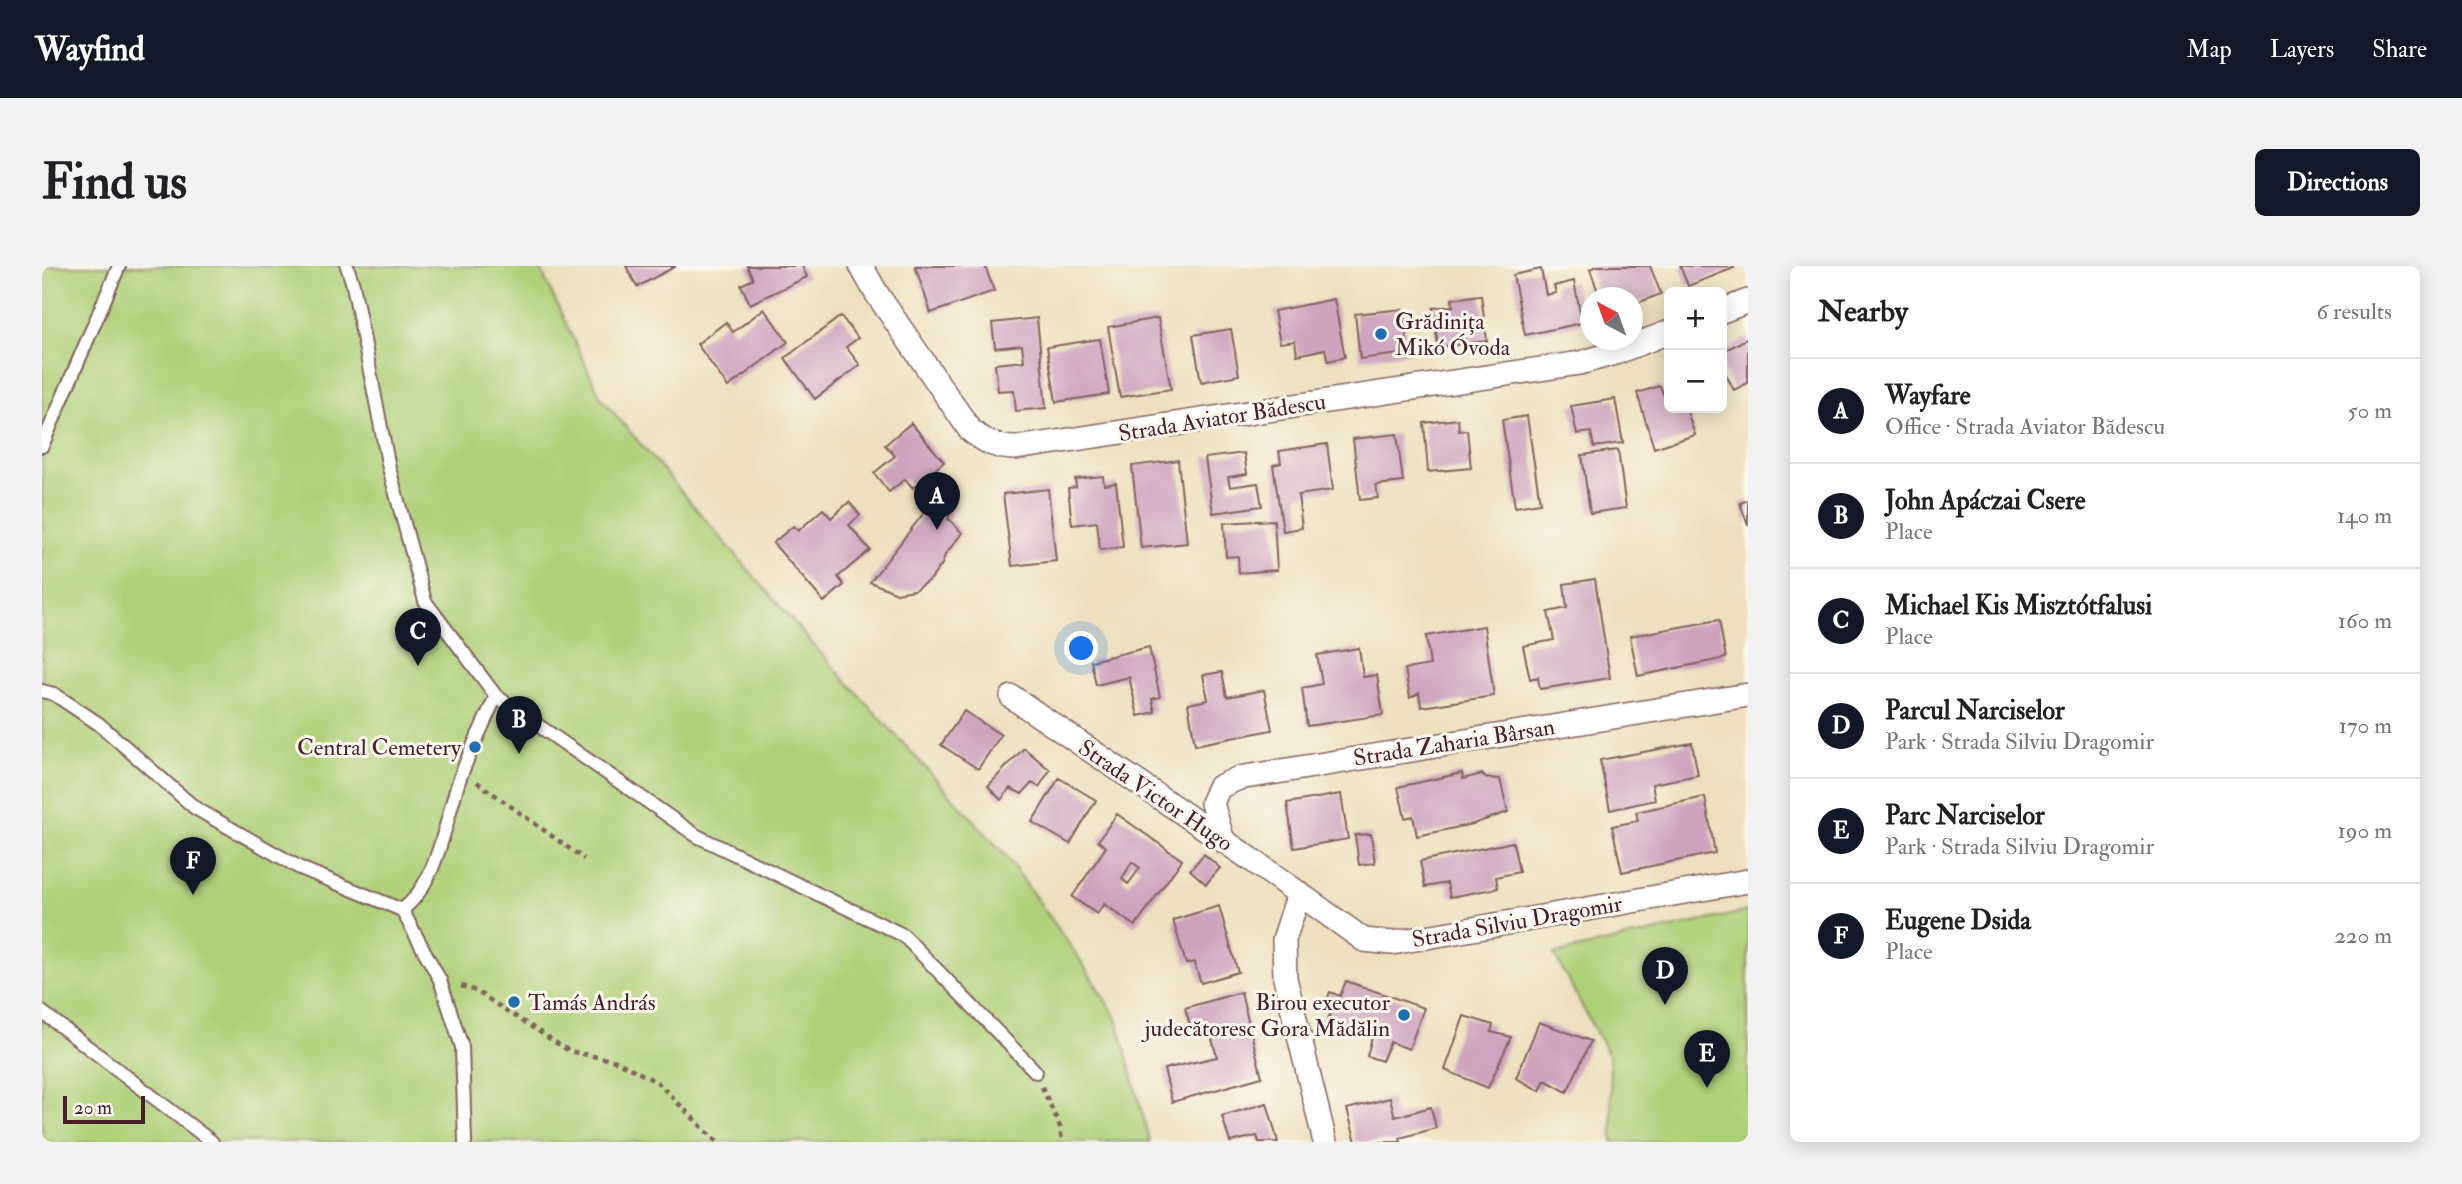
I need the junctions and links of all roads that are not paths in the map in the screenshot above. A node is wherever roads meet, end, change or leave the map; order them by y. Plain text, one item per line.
1 (119, 266) edge
2 (347, 266) edge
3 (861, 266) edge
4 (1748, 300) edge
5 (1727, 309) edge
6 (1664, 334) edge
7 (42, 446) edge
8 (42, 691) edge
9 (1748, 695) edge
10 (496, 696) junction
11 (1012, 697) dead end
12 (1223, 841) junction
13 (1748, 881) edge
14 (1298, 893) junction
15 (401, 910) junction
16 (42, 1013) edge
17 (1036, 1072) road end
18 (212, 1142) edge
19 (465, 1142) edge
20 (1325, 1142) edge

1 - 7 lane
2 - 10 lane
3 - 6 street, Strada Aviator Bădescu
4 - 5 street
8 - 15 lane
9 - 12 street, Strada Zaharia Bârsan
10 - 15 lane
10 - 17 lane
11 - 12 street, Strada Victor Hugo
12 - 14 street, Strada Victor Hugo
13 - 14 street, Strada Silviu Dragomir
14 - 20 street
15 - 19 lane
16 - 18 lane

